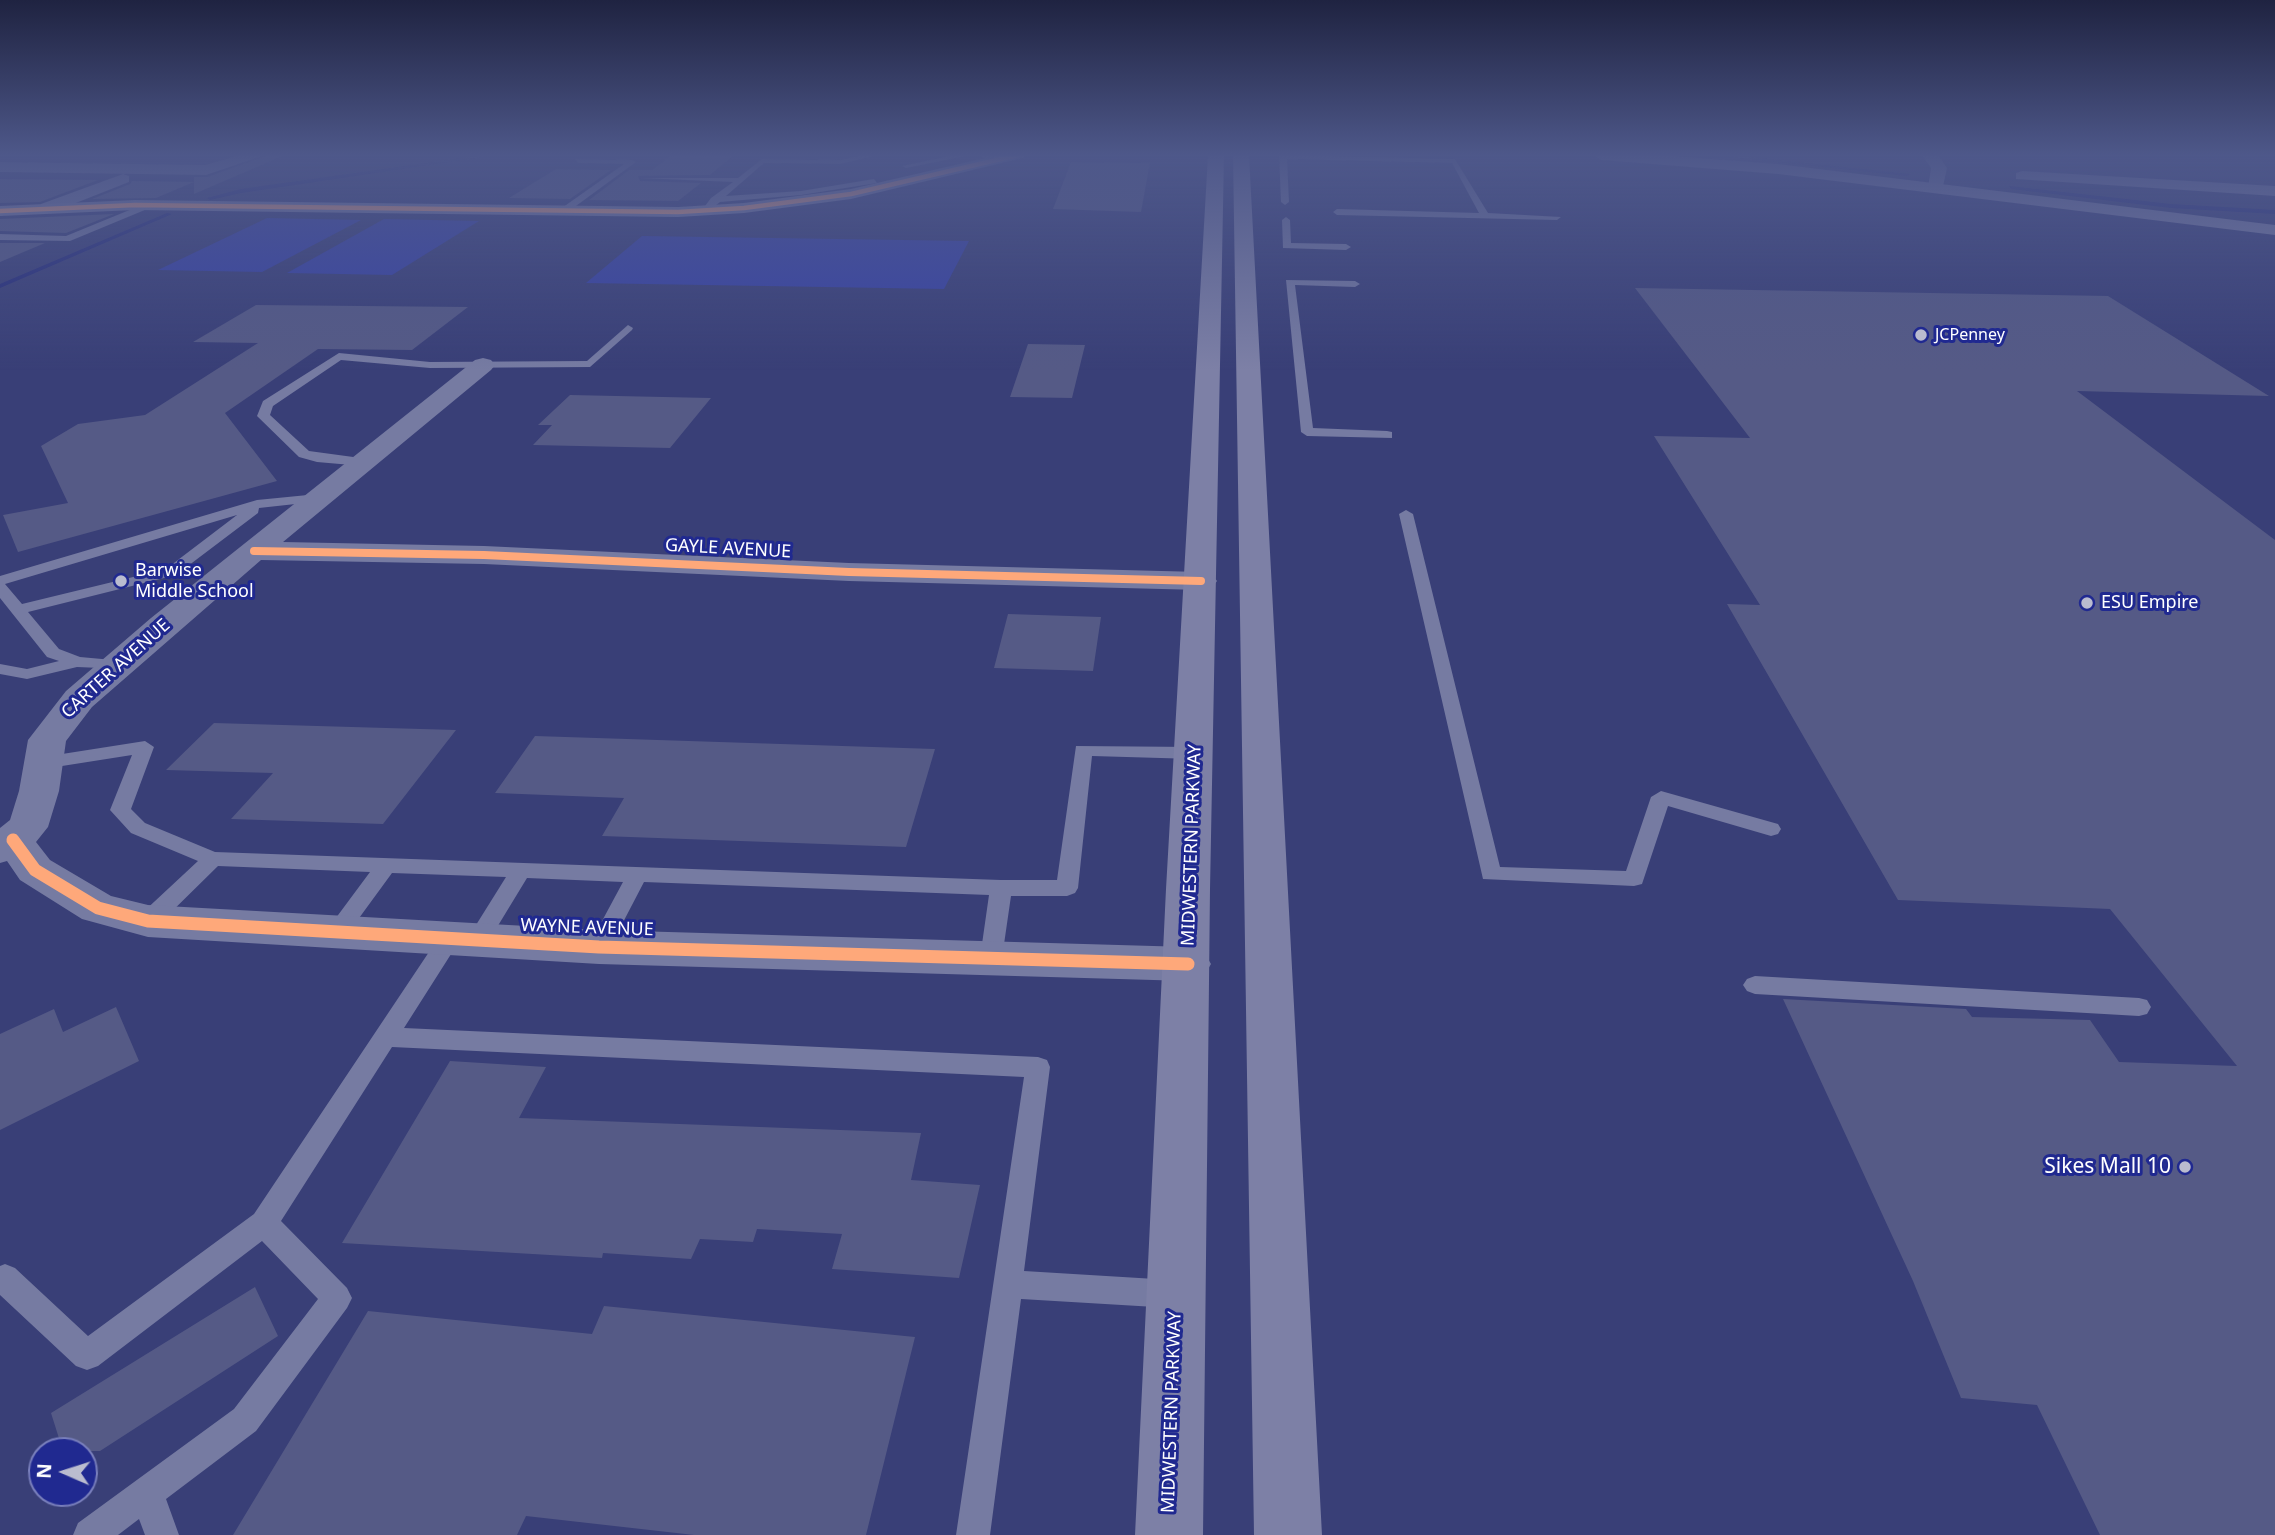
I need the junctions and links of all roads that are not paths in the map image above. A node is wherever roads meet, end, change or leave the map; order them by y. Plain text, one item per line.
1 (96, 227) edge
2 (1224, 227) edge
3 (1232, 227) edge
4 (1286, 227) edge
5 (2248, 227) edge
6 (2275, 230) edge
7 (0, 237) edge
8 (1346, 247) dead end
9 (1228, 259) junction
10 (1355, 284) dead end
11 (628, 328) dead end
12 (483, 365) junction
13 (1387, 435) dead end
14 (363, 462) junction
15 (1205, 464) junction
16 (1252, 465) junction
17 (318, 498) junction
18 (262, 503) junction
19 (1406, 514) dead end
20 (254, 551) junction
21 (0, 581) edge
22 (1201, 581) junction
23 (1255, 582) junction
24 (0, 588) edge
25 (18, 610) junction
26 (77, 662) junction
27 (118, 665) junction
28 (0, 669) edge
29 (1195, 753) junction
30 (43, 763) junction
31 (1770, 829) dead end
32 (6, 845) edge
33 (213, 859) junction
34 (385, 867) junction
35 (519, 873) junction
36 (637, 876) junction
37 (1001, 888) junction
38 (148, 921) junction
39 (335, 934) junction
40 (463, 941) junction
41 (599, 947) junction
42 (991, 958) junction
43 (1188, 964) junction
44 (1755, 985) dead end
45 (2139, 1007) dead end
46 (387, 1037) junction
47 (264, 1223) junction
48 (0, 1281) edge
49 (1009, 1284) junction
50 (1175, 1294) junction
51 (147, 1493) junction
52 (90, 1535) edge
53 (162, 1535) edge
54 (973, 1535) edge
55 (1169, 1535) edge
56 (1288, 1535) edge

1 - 7 lane
2 - 9 main road, MIDWESTERN PARKWAY
3 - 9 main road, MIDWESTERN PARKWAY
4 - 8 lane
5 - 6 main road
9 - 15 main road, MIDWESTERN PARKWAY
9 - 16 main road, MIDWESTERN PARKWAY
10 - 13 lane
11 - 12 lane
12 - 14 street, CARTER AVENUE
12 - 14 lane
14 - 17 street, CARTER AVENUE
15 - 16 main road
15 - 22 main road, MIDWESTERN PARKWAY
16 - 23 main road, MIDWESTERN PARKWAY
17 - 18 lane
17 - 20 street, CARTER AVENUE
18 - 21 lane
18 - 25 lane
19 - 31 lane
20 - 22 street, GAYLE AVENUE
20 - 27 street, CARTER AVENUE
22 - 23 main road
22 - 29 main road, MIDWESTERN PARKWAY
23 - 56 main road, MIDWESTERN PARKWAY
24 - 25 lane
25 - 26 lane
26 - 27 lane
26 - 28 lane
27 - 30 street, CARTER AVENUE
29 - 37 lane
29 - 43 main road, MIDWESTERN PARKWAY
30 - 32 street, CARTER AVENUE
30 - 33 lane
32 - 38 street, WAYNE AVENUE
33 - 34 lane
33 - 38 lane
34 - 35 lane
34 - 39 lane
35 - 36 lane
35 - 40 lane
36 - 37 lane
36 - 41 lane
37 - 42 lane
38 - 39 street, WAYNE AVENUE
39 - 40 street, WAYNE AVENUE
40 - 41 street, WAYNE AVENUE
40 - 46 lane
41 - 42 street, WAYNE AVENUE
42 - 43 street, WAYNE AVENUE
43 - 50 main road, MIDWESTERN PARKWAY
44 - 45 lane
46 - 47 lane
46 - 49 lane
47 - 48 lane
47 - 51 lane
49 - 50 lane
49 - 54 lane
50 - 55 main road, MIDWESTERN PARKWAY
51 - 52 lane
51 - 53 lane

